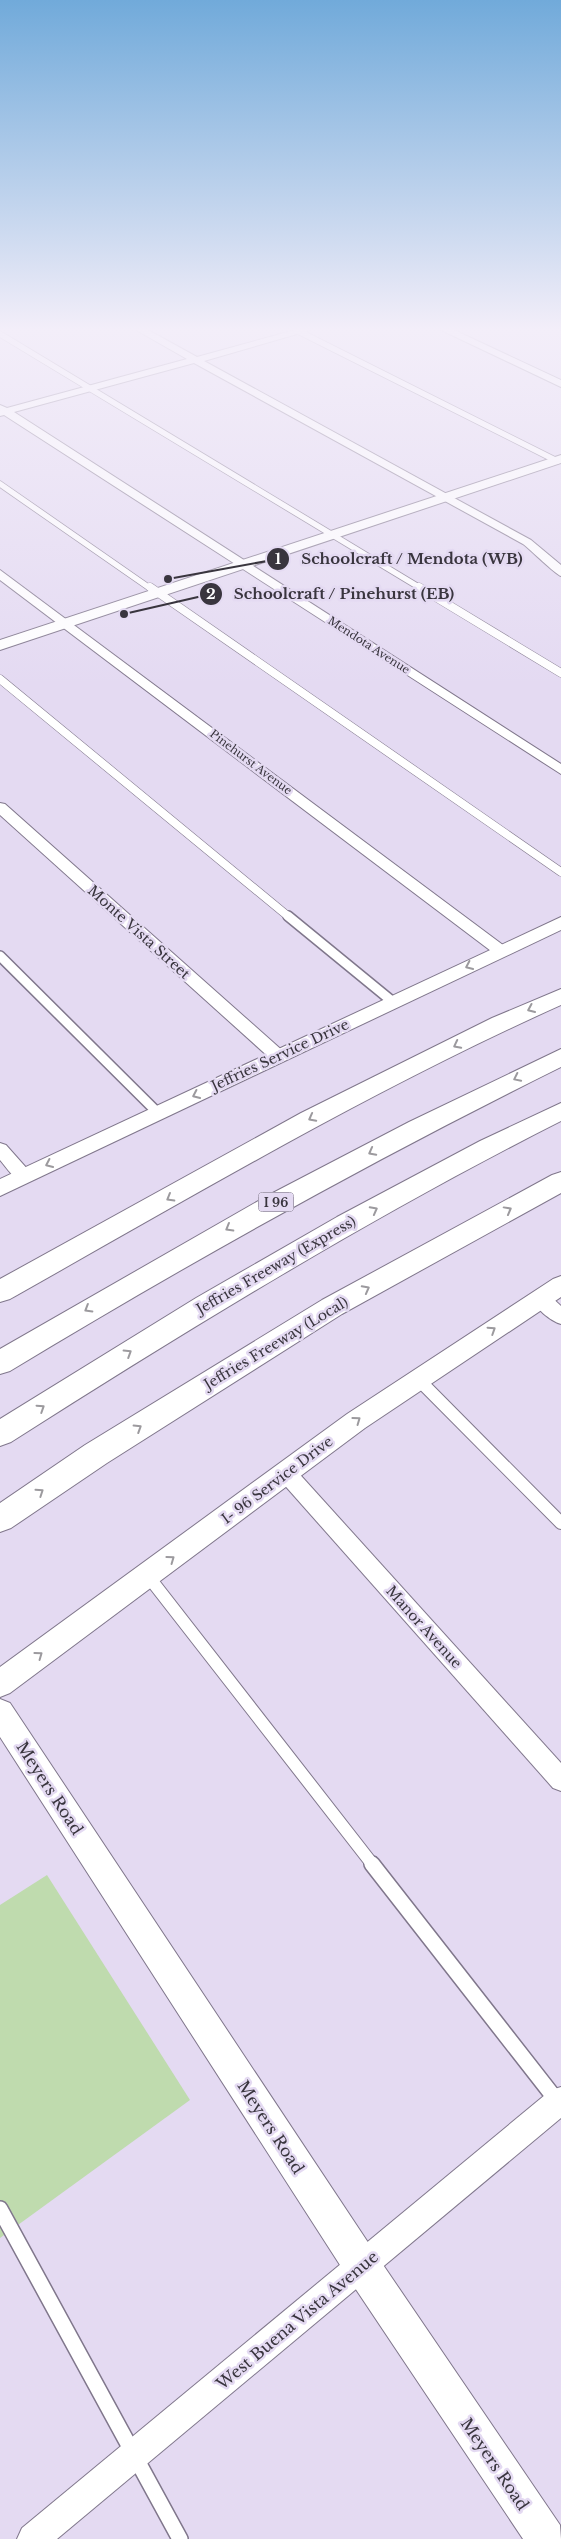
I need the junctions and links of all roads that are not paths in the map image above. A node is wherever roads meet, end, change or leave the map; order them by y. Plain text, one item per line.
1 (62, 448) edge
2 (191, 448) edge
3 (356, 448) edge
4 (536, 448) edge
5 (559, 460) edge
6 (0, 484) edge
7 (446, 498) junction
8 (333, 535) junction
9 (244, 564) junction
10 (561, 572) edge
11 (0, 574) edge
12 (157, 593) junction
13 (66, 623) junction
14 (0, 644) edge
15 (561, 673) edge
16 (0, 679) edge
17 (561, 770) edge
18 (0, 807) edge
19 (561, 872) edge
20 (561, 923) edge
21 (501, 951) junction
22 (0, 956) edge
23 (561, 996) edge
24 (393, 1002) junction
25 (278, 1056) junction
26 (561, 1057) edge
27 (561, 1111) edge
28 (158, 1113) junction
29 (0, 1149) edge
30 (24, 1176) junction
31 (561, 1182) edge
32 (0, 1188) edge
33 (0, 1292) edge
34 (550, 1292) edge
35 (561, 1318) edge
36 (0, 1363) edge
37 (418, 1379) junction
38 (0, 1434) edge
39 (287, 1474) junction
40 (0, 1519) edge
41 (561, 1523) edge
42 (148, 1576) junction
43 (0, 1684) edge
44 (0, 1712) edge
45 (561, 1780) edge
46 (560, 2103) edge
47 (0, 2208) edge
48 (362, 2266) junction
49 (133, 2456) junction
50 (33, 2539) edge
51 (180, 2539) edge
52 (546, 2539) edge

1 - 9 street, Mendota Avenue
2 - 8 lane
3 - 7 street
4 - 5 lane
5 - 7 street
6 - 12 lane
7 - 8 street
7 - 10 street
8 - 9 street
8 - 15 lane
9 - 12 street
9 - 17 street, Mendota Avenue
11 - 13 street, Pinehurst Avenue
12 - 13 street
12 - 19 lane
13 - 14 street
13 - 21 street, Pinehurst Avenue
16 - 24 lane
18 - 25 street, Monte Vista Street
20 - 21 street, Jeffries Service Drive
21 -> 24 street, Jeffries Service Drive
22 - 28 lane
23 -> 33 highway
24 - 25 street, Jeffries Service Drive
25 -> 28 street, Jeffries Service Drive
26 -> 36 highway, I 96
38 -> 27 highway, Jeffries Freeway (Express)
28 -> 30 street, Jeffries Service Drive
29 - 30 street
30 - 32 street, Jeffries Service Drive
40 -> 31 highway, Jeffries Freeway (Local)
34 - 35 street
37 -> 34 street, I- 96 Service Drive
39 -> 37 street, I- 96 Service Drive
37 - 41 lane
42 -> 39 street, I- 96 Service Drive
39 - 45 street, Manor Avenue
43 -> 42 street, I- 96 Service Drive
42 - 46 lane
44 - 48 street, Meyers Road
46 - 48 street, West Buena Vista Avenue
47 - 49 lane
48 - 49 street, West Buena Vista Avenue
48 - 52 street, Meyers Road
49 - 50 street, West Buena Vista Avenue
49 - 51 lane

